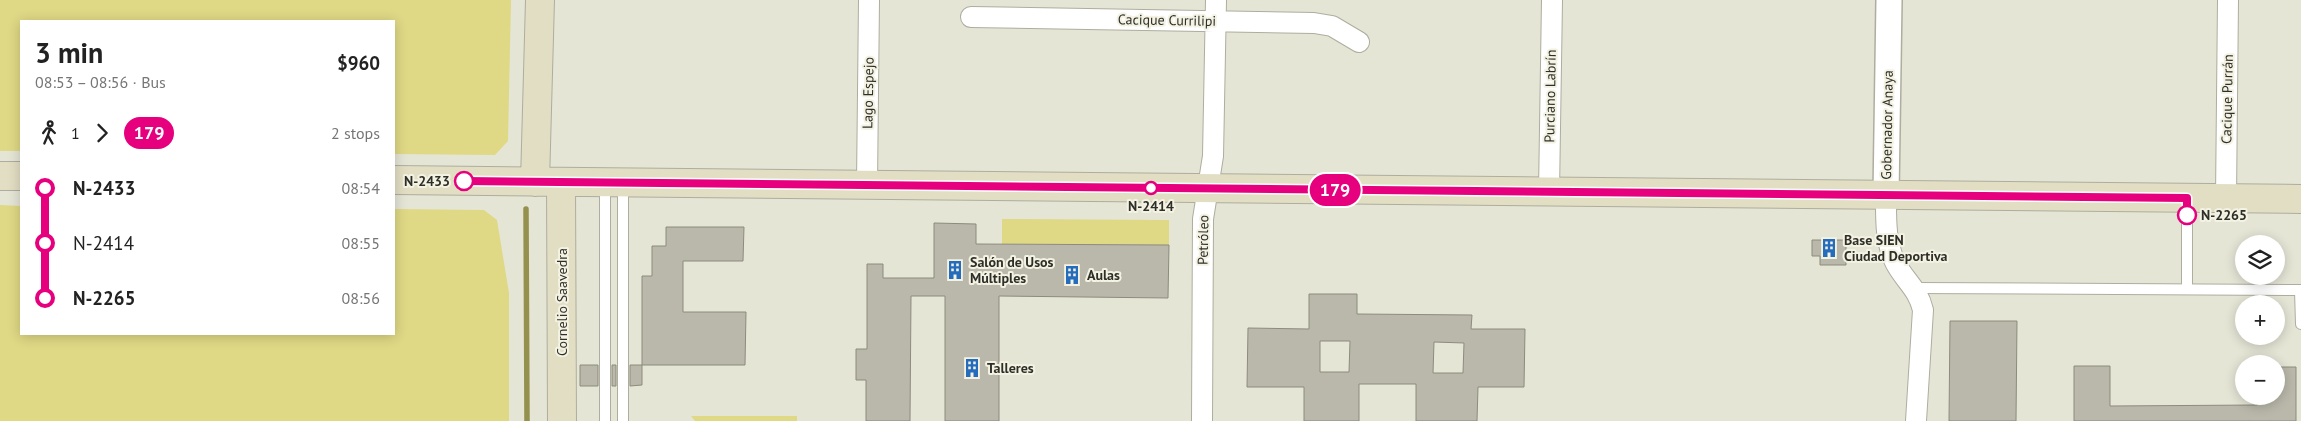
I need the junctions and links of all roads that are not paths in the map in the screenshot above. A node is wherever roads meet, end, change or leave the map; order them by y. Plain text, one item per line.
1 (540, 0) edge
2 (869, 0) edge
3 (1216, 0) edge
4 (1552, 0) edge
5 (1889, 0) edge
6 (2228, 0) edge
7 (971, 17) dead end
8 (1215, 21) junction
9 (1359, 42) dead end
10 (0, 176) edge
11 (20, 176) edge
12 (395, 180) edge
13 (535, 182) junction
14 (562, 182) junction
15 (614, 183) junction
16 (866, 185) junction
17 (1208, 189) junction
18 (1549, 192) junction
19 (1886, 195) junction
20 (2187, 198) junction
21 (2226, 198) junction
22 (2301, 199) edge
23 (1914, 288) junction
24 (2187, 289) junction
25 (2300, 290) edge
26 (2301, 324) edge
27 (562, 421) edge
28 (605, 421) edge
29 (623, 421) edge
30 (1202, 421) edge
31 (1916, 421) edge

1 - 13 main road
2 - 16 street, Lago Espejo
3 - 8 street, Petróleo
4 - 18 street, Purciano Labrín
5 - 19 street, Gobernador Anaya
6 - 21 street, Cacique Purrán
7 - 8 street, Cacique Currilipi
8 - 9 street, Cacique Currilipi
8 - 17 street, Petróleo
10 - 11 main road
12 - 13 main road
13 - 14 main road
14 - 15 main road
14 - 27 main road, Cornelio Saavedra
15 - 16 main road
15 - 28 lane
15 - 29 lane
16 - 17 main road
17 - 18 main road
17 - 30 street, Petróleo
18 - 19 main road
19 - 20 main road
19 - 23 street, Gobernador Anaya
20 - 21 main road
20 - 24 lane
21 - 22 main road
23 - 24 lane
23 - 31 street, Gobernador Anaya
24 - 25 lane
25 - 26 lane

